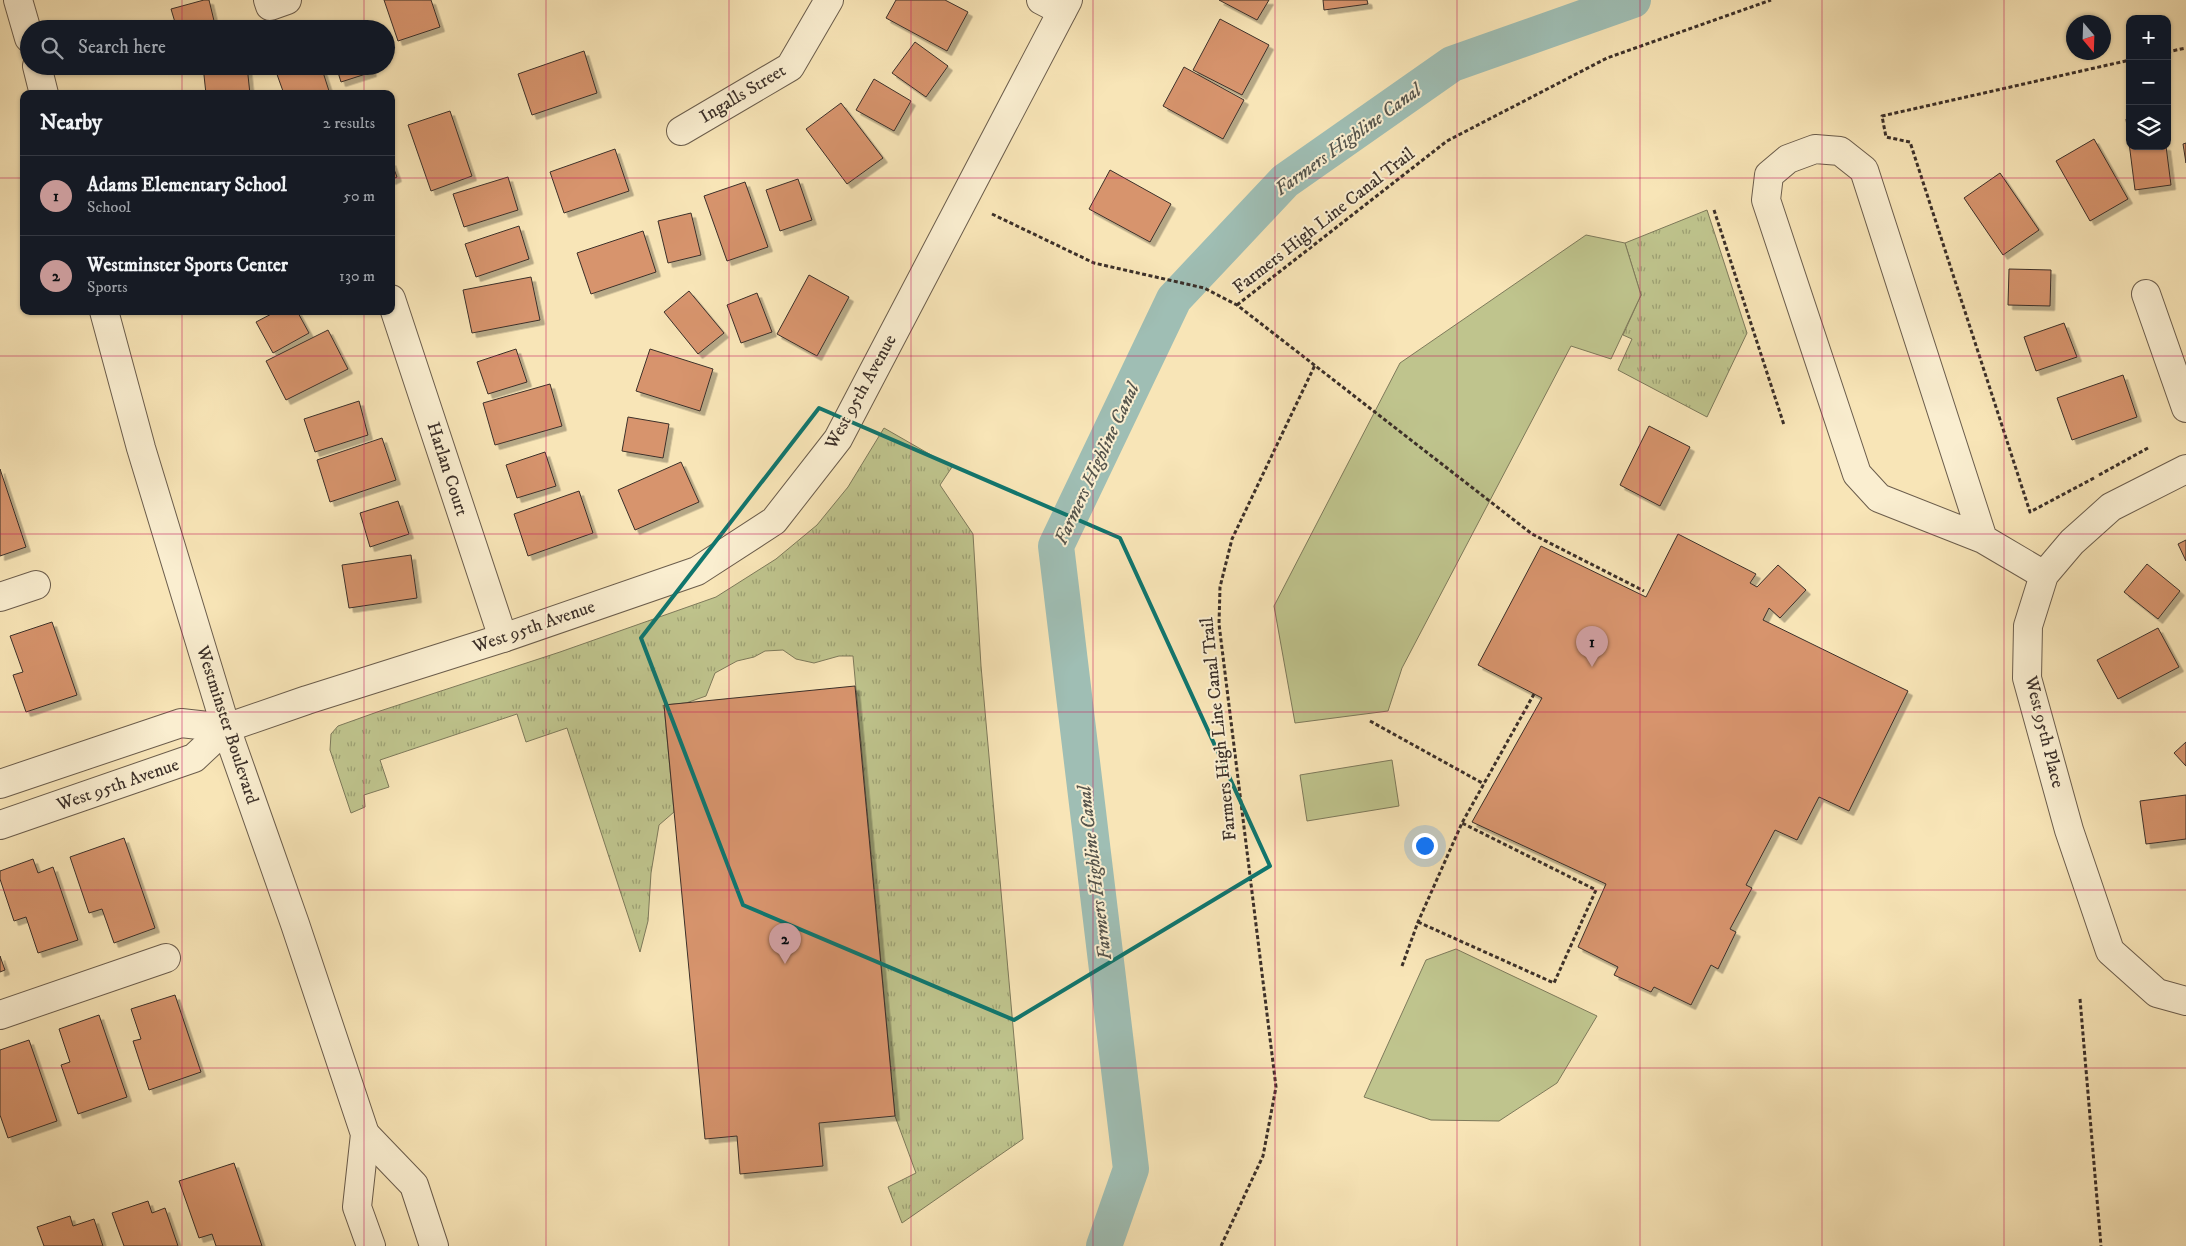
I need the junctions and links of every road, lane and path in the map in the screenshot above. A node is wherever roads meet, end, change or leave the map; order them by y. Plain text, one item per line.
1 (18, 0) edge
2 (268, 0) edge
3 (287, 0) edge
4 (829, 0) edge
5 (1772, 0) edge
6 (1057, 4) edge
7 (24, 20) edge
8 (2186, 48) edge
9 (2171, 51) edge
10 (2126, 61) edge
11 (39, 75) edge
12 (43, 90) edge
13 (681, 131) dead end
14 (964, 201) junction
15 (1714, 210) dead end
16 (2146, 294) dead end
17 (1237, 305) junction
18 (395, 311) edge
19 (105, 315) edge
20 (1315, 365) junction
21 (2186, 408) edge
22 (1784, 425) dead end
23 (2148, 448) dead end
24 (2186, 469) edge
25 (1983, 539) junction
26 (2044, 576) junction
27 (36, 585) dead end
28 (1644, 591) dead end
29 (0, 597) edge
30 (503, 638) junction
31 (1534, 694) dead end
32 (1370, 721) dead end
33 (226, 728) junction
34 (0, 784) edge
35 (1484, 784) junction
36 (1462, 823) junction
37 (0, 825) edge
38 (1418, 922) junction
39 (166, 958) dead end
40 (1402, 966) dead end
41 (2080, 999) dead end
42 (2186, 1001) edge
43 (0, 1016) edge
44 (365, 1134) junction
45 (371, 1246) edge
46 (434, 1246) edge
47 (1221, 1246) edge
48 (2101, 1246) edge

1 - 7 street
2 - 3 street
4 - 13 street, Ingalls Street
5 - 17 path, Farmers High Line Canal Trail
6 - 14 street, West 95th Avenue
8 - 9 path
10 - 23 path
11 - 12 street
14 - 17 path
14 - 30 street, West 95th Avenue
15 - 22 path
16 - 21 street
17 - 20 path, Farmers High Line Canal Trail
18 - 30 street, Harlan Court
19 - 33 street, Westminster Boulevard
20 - 28 path
20 - 47 path, Farmers High Line Canal Trail
24 - 26 street, West 95th Place
25 - 25 street
25 - 26 street
26 - 42 street, West 95th Place
27 - 29 street
30 - 33 street, West 95th Avenue
31 - 35 path
32 - 35 path
33 - 34 street, West 95th Avenue
33 - 37 street, West 95th Avenue
33 - 44 street, Westminster Boulevard
35 - 36 path
36 - 38 path
36 - 38 path
38 - 40 path
39 - 43 street
41 - 48 path
44 - 45 street, Westminster Boulevard
44 - 46 street, Westminster Boulevard

